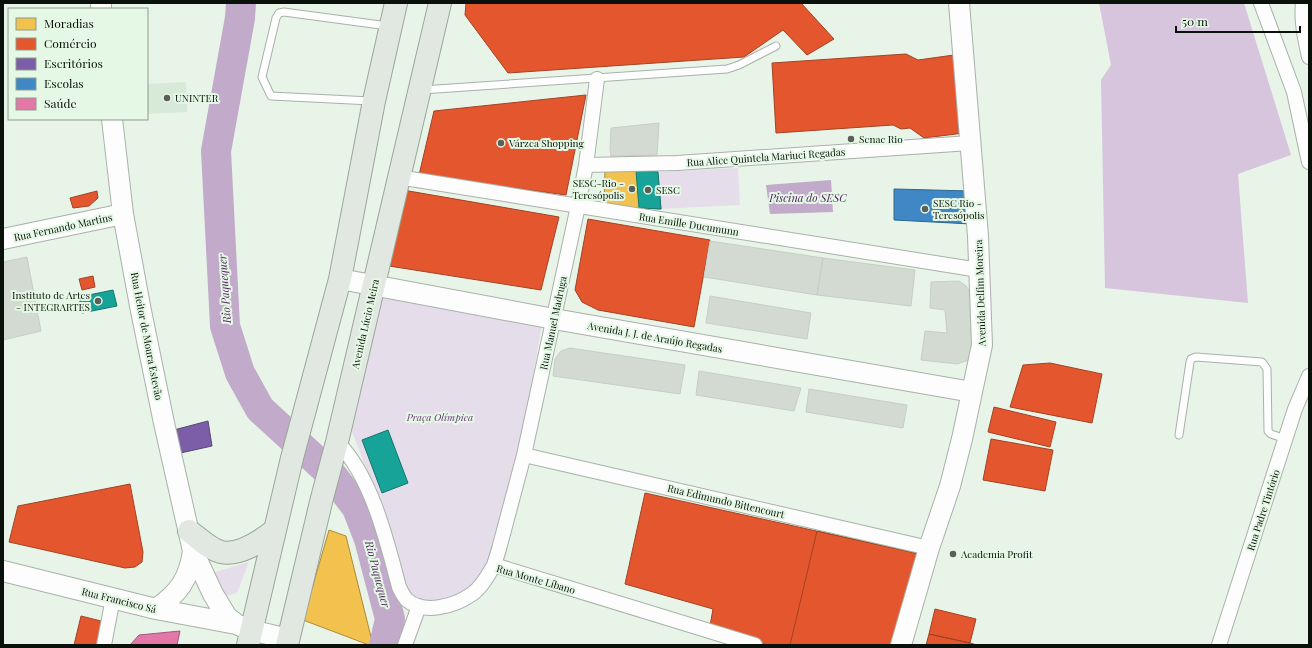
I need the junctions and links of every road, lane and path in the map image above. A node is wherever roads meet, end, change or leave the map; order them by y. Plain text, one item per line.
1 (396, 3) edge
2 (440, 3) edge
3 (959, 3) edge
4 (1261, 3) edge
5 (1303, 3) edge
6 (390, 26) junction
7 (776, 46) dead end
8 (1309, 57) edge
9 (598, 78) junction
10 (418, 91) junction
11 (374, 101) junction
12 (112, 120) edge
13 (1307, 134) edge
14 (970, 143) junction
15 (1309, 162) edge
16 (586, 165) junction
17 (398, 177) junction
18 (578, 206) junction
19 (123, 214) junction
20 (3, 239) edge
21 (979, 270) junction
22 (340, 279) junction
23 (374, 286) junction
24 (554, 319) junction
25 (1309, 376) edge
26 (972, 392) junction
27 (1178, 435) dead end
28 (1286, 438) junction
29 (335, 449) junction
30 (524, 455) junction
31 (275, 530) junction
32 (191, 541) junction
33 (929, 548) junction
34 (494, 565) junction
35 (3, 571) edge
36 (113, 598) junction
37 (419, 606) junction
38 (156, 609) junction
39 (245, 633) edge
40 (292, 643) edge
41 (104, 645) edge
42 (405, 645) edge
43 (755, 645) edge
44 (901, 645) edge
45 (1219, 645) edge

1 - 6 main road
2 - 10 main road, Avenida Lúcio Meira
3 - 14 main road, Avenida Delfim Moreira
4 - 13 street
5 - 8 street
6 - 11 main road
6 - 11 lane
7 - 9 lane
9 - 10 lane
9 - 16 street, Rua Manuel Madruga
10 - 17 main road, Avenida Lúcio Meira
11 - 22 main road
12 - 19 main road, Rua Heitor de Moura Estevão
13 - 15 street
14 - 16 street, Rua Alice Quintela Mariuci Regadas
14 - 21 main road, Avenida Delfim Moreira
16 - 18 street, Rua Manuel Madruga
17 - 18 street, Rua Emille Ducumunn
17 - 23 main road, Avenida Lúcio Meira
18 - 21 street, Rua Emille Ducumunn
18 - 24 street, Rua Manuel Madruga
19 - 20 main road, Rua Fernando Martins
19 - 32 main road, Rua Heitor de Moura Estevão
21 - 26 main road, Avenida Delfim Moreira
22 - 23 main road, Avenida J. J. de Araújo Regadas
22 - 31 main road
23 - 24 main road, Avenida J. J. de Araújo Regadas
23 - 29 main road, Avenida Lúcio Meira
24 - 26 main road, Avenida J. J. de Araújo Regadas
24 - 30 street, Rua Manuel Madruga
25 - 28 street, Rua Padre Tintório
26 - 33 main road, Avenida Delfim Moreira
27 - 28 lane
28 - 45 street, Rua Padre Tintório
29 - 37 street
29 - 40 main road, Avenida Lúcio Meira
30 - 33 street, Rua Edimundo Bittencourt
30 - 34 street, Rua Manuel Madruga
31 - 32 main road
31 - 39 main road
32 - 38 main road
32 - 39 main road
33 - 44 main road, Avenida Delfim Moreira
34 - 37 street, Rua Monte Líbano
34 - 43 street, Rua Monte Líbano
35 - 36 main road, Rua Francisco Sá
36 - 38 main road, Rua Francisco Sá
36 - 41 street
37 - 42 street
38 - 39 main road, Rua Francisco Sá
39 - 40 main road, Rua Francisco Sá

